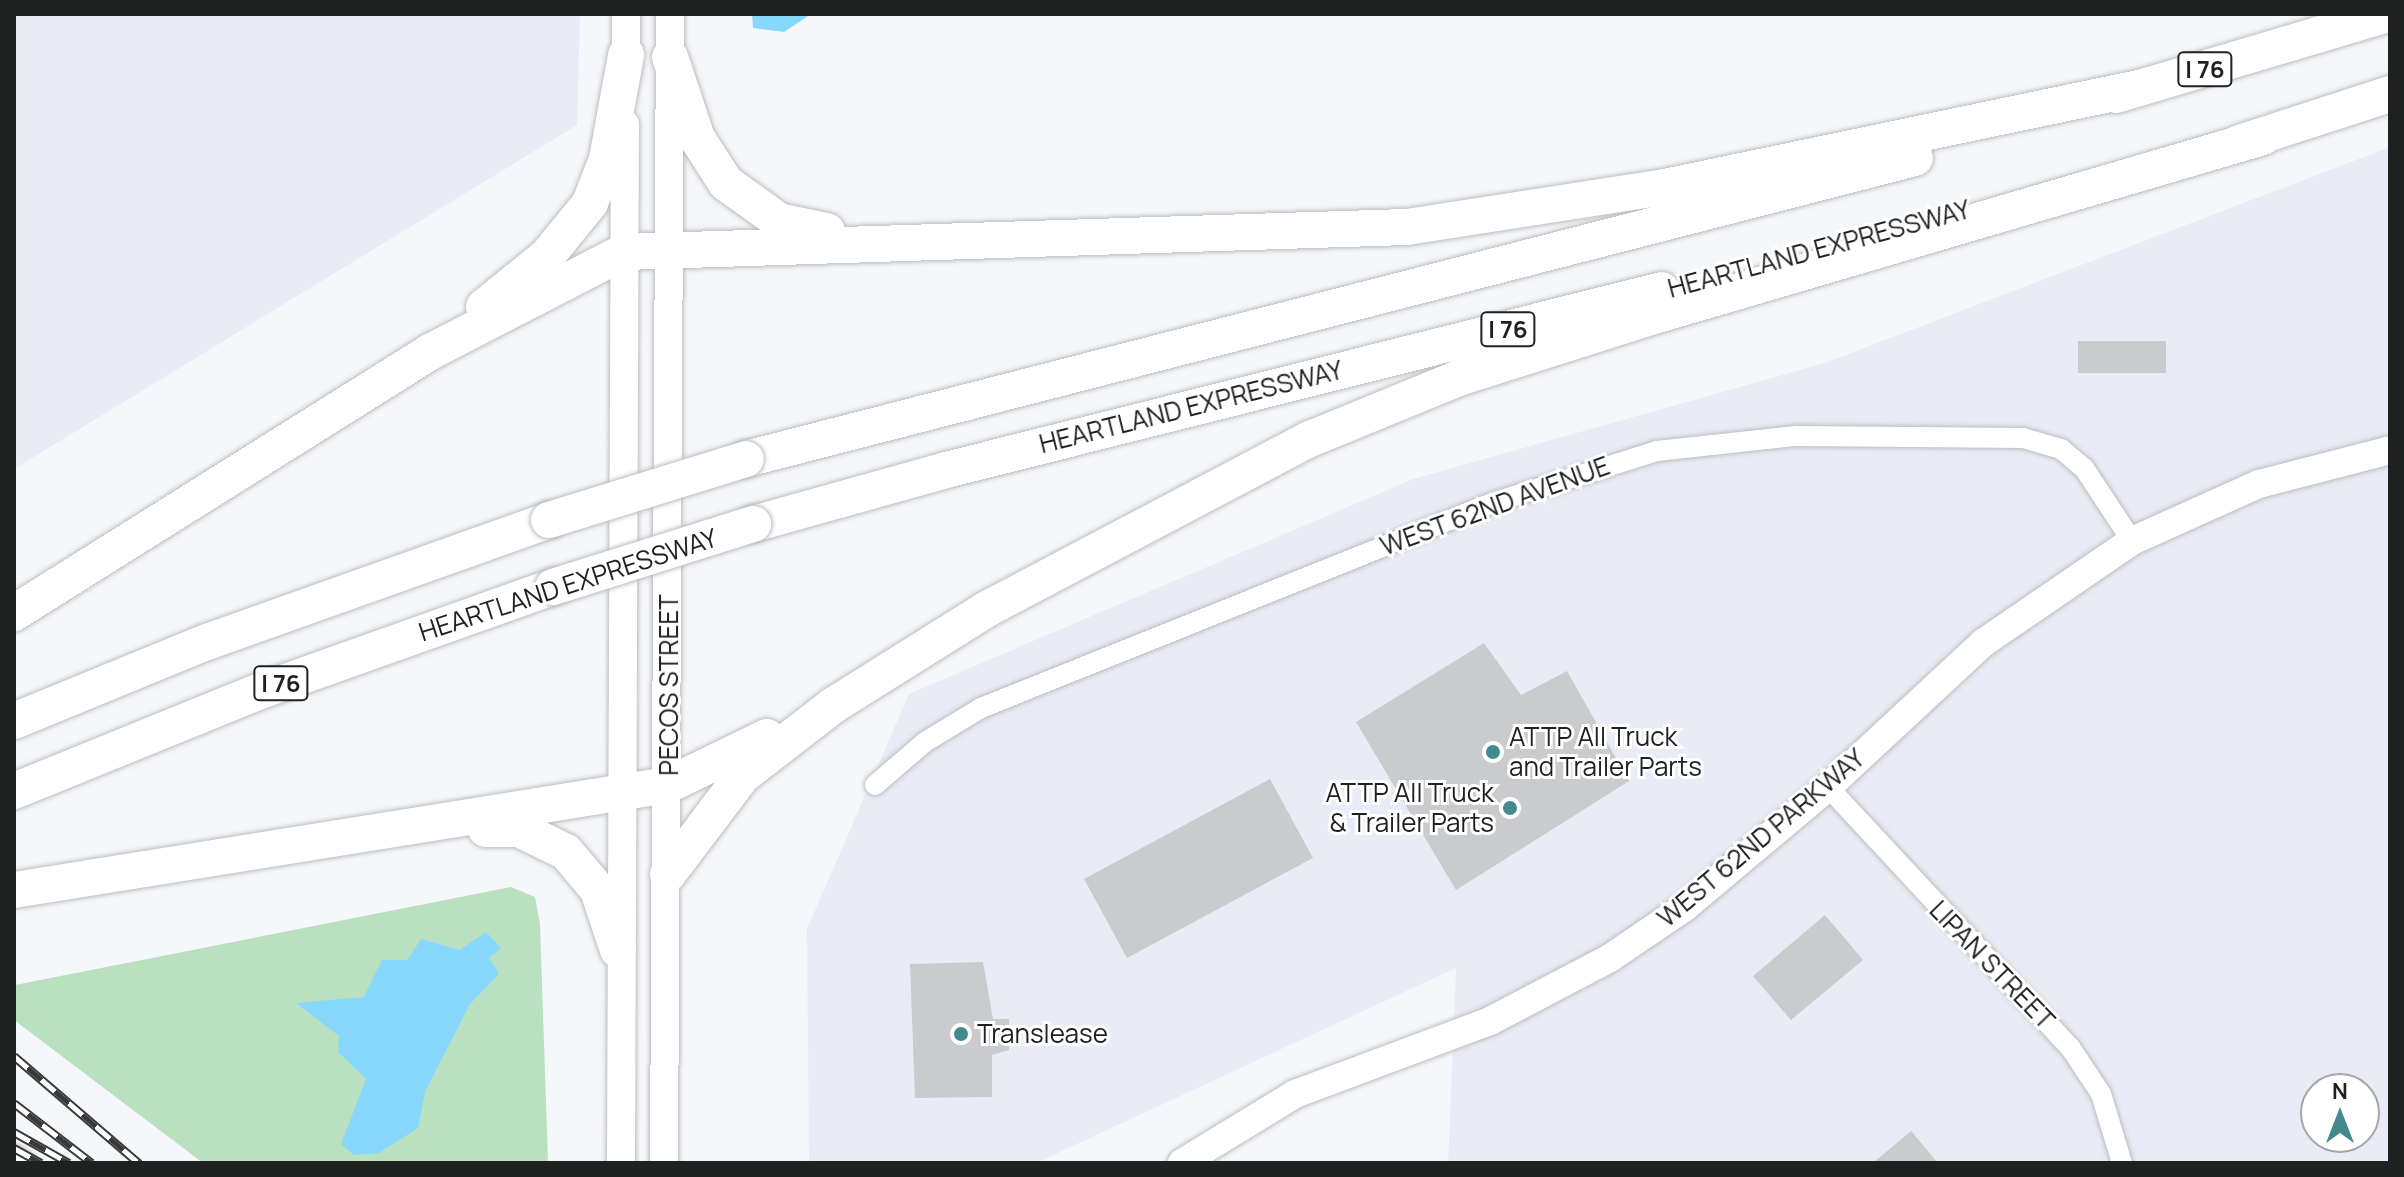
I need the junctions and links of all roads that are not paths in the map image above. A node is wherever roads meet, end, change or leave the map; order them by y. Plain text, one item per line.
1 (626, 14) edge
2 (670, 14) edge
3 (2387, 14) edge
4 (626, 55) junction
5 (670, 57) junction
6 (2138, 88) junction
7 (2390, 94) edge
8 (2263, 137) junction
9 (924, 243) junction
10 (670, 247) junction
11 (624, 252) junction
12 (430, 352) junction
13 (2390, 450) edge
14 (2132, 541) junction
15 (14, 613) edge
16 (834, 705) junction
17 (14, 721) edge
18 (668, 785) junction
19 (875, 785) dead end
20 (1828, 787) junction
21 (14, 791) edge
22 (619, 795) junction
23 (408, 827) junction
24 (668, 874) junction
25 (17, 889) edge
26 (618, 950) junction
27 (14, 1155) edge
28 (26, 1163) edge
29 (621, 1163) edge
30 (664, 1163) edge
31 (1182, 1163) edge
32 (2122, 1163) edge

1 - 4 main road, PECOS STREET
2 - 5 main road, PECOS STREET
3 - 6 highway, I 76
4 - 11 main road, PECOS STREET
4 - 12 highway
5 - 9 highway
5 - 10 main road, PECOS STREET
6 - 9 highway
6 - 17 highway, I 76, bridge
7 - 8 highway, HEARTLAND EXPRESSWAY / I 76
8 - 16 highway
8 - 21 highway, HEARTLAND EXPRESSWAY / I 76, bridge
9 - 10 highway
10 - 11 highway
10 - 18 main road, PECOS STREET
11 - 12 highway
11 - 22 main road, PECOS STREET
12 - 15 highway
13 - 14 main road
14 - 19 street, WEST 62ND AVENUE
14 - 20 main road, WEST 62ND PARKWAY
16 - 18 highway
16 - 24 highway
18 - 22 highway
18 - 24 main road, PECOS STREET
20 - 31 main road, WEST 62ND PARKWAY
20 - 32 street, LIPAN STREET
22 - 23 highway
22 - 26 main road, PECOS STREET
23 - 25 highway
23 - 26 highway
24 - 30 main road, PECOS STREET
26 - 29 main road, PECOS STREET
27 - 28 street

